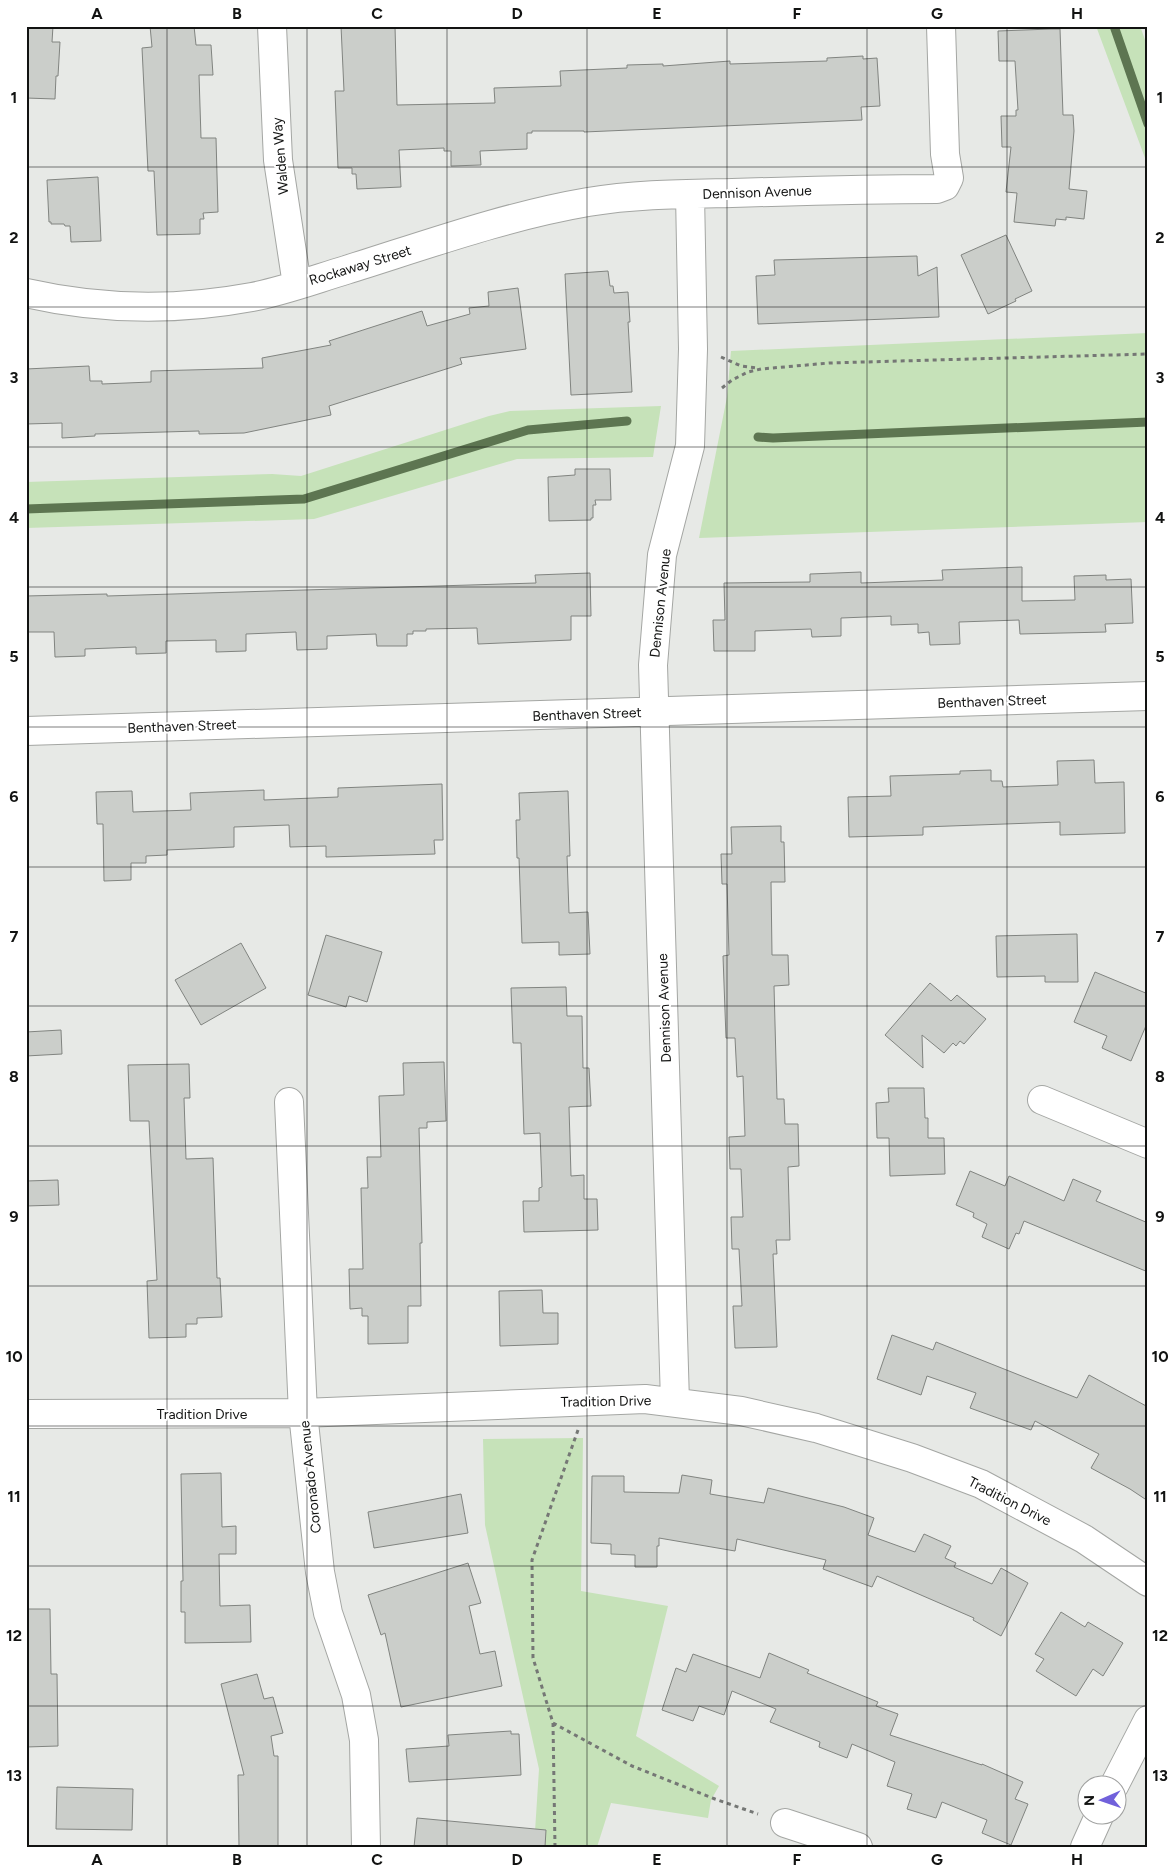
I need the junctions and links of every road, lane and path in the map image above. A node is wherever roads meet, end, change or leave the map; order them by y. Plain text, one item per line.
1 (272, 26) edge
2 (941, 26) edge
3 (690, 194) junction
4 (297, 285) junction
5 (26, 293) edge
6 (1148, 354) edge
7 (720, 356) dead end
8 (761, 369) junction
9 (720, 390) dead end
10 (1148, 696) edge
11 (654, 712) junction
12 (26, 731) edge
13 (1042, 1100) dead end
14 (289, 1102) dead end
15 (1148, 1144) edge
16 (587, 1401) junction
17 (675, 1402) junction
18 (303, 1413) junction
19 (26, 1414) edge
20 (1148, 1582) edge
21 (1148, 1720) edge
22 (553, 1723) junction
23 (1119, 1776) edge
24 (785, 1823) joint
25 (1094, 1826) edge
26 (366, 1847) edge
27 (555, 1847) edge
28 (858, 1847) edge
29 (1085, 1847) edge

1 - 4 street, Walden Way
2 - 3 street, Dennison Avenue
3 - 4 street, Rockaway Street
3 - 11 street, Dennison Avenue
4 - 5 street, Rockaway Street
6 - 8 path
7 - 8 path
8 - 9 path
10 - 11 street, Benthaven Street
11 - 12 street, Benthaven Street
11 - 17 street, Dennison Avenue
13 - 15 street
14 - 18 street, Coronado Avenue
16 - 17 street, Tradition Drive
16 - 18 street, Tradition Drive
16 - 22 path
17 - 20 street, Tradition Drive
18 - 19 street, Tradition Drive
18 - 26 street, Coronado Avenue
21 - 23 street
22 - 24 path
22 - 27 path
24 - 28 street
25 - 29 street

